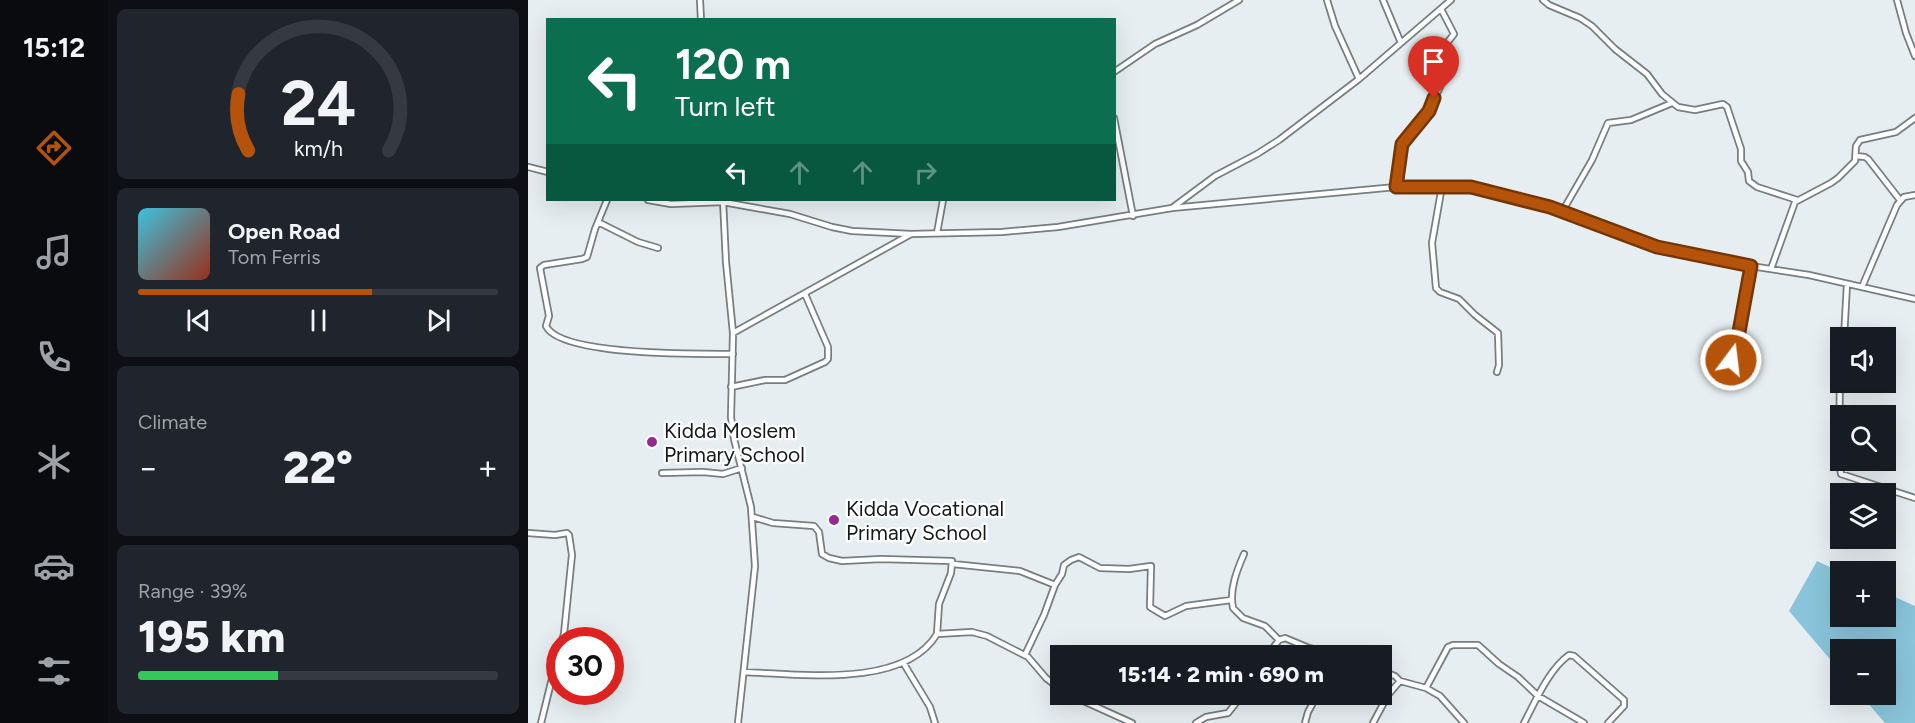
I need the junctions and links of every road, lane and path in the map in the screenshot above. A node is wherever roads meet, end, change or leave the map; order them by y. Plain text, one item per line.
1 (700, 0) edge
2 (1239, 0) edge
3 (1327, 0) edge
4 (1383, 0) edge
5 (1451, 0) edge
6 (1543, 0) edge
7 (1897, 0) edge
8 (1441, 9) junction
9 (701, 18) edge
10 (1401, 43) junction
11 (1915, 56) edge
12 (1116, 71) edge
13 (1359, 79) junction
14 (1672, 103) junction
15 (1915, 117) edge
16 (1116, 128) edge
17 (1856, 156) junction
18 (528, 167) edge
19 (546, 172) edge
20 (1442, 186) junction
21 (1396, 187) junction
22 (1915, 195) edge
23 (1797, 200) junction
24 (1900, 200) junction
25 (607, 201) edge
26 (654, 201) edge
27 (723, 201) edge
28 (943, 201) edge
29 (1172, 208) junction
30 (1562, 212) junction
31 (1133, 216) junction
32 (598, 222) junction
33 (937, 233) junction
34 (911, 234) junction
35 (658, 248) dead end
36 (1751, 266) junction
37 (1771, 269) junction
38 (1847, 284) junction
39 (1862, 287) junction
40 (805, 294) junction
41 (1915, 299) edge
42 (1845, 327) edge
43 (734, 333) junction
44 (733, 354) junction
45 (1726, 363) dead end
46 (1497, 372) dead end
47 (731, 387) junction
48 (1840, 393) edge
49 (742, 468) junction
50 (662, 473) dead end
51 (1915, 498) edge
52 (753, 517) junction
53 (528, 533) edge
54 (1244, 554) dead end
55 (953, 564) junction
56 (1055, 585) junction
57 (1231, 600) junction
58 (565, 627) edge
59 (937, 634) junction
60 (1279, 640) junction
61 (1275, 645) edge
62 (1302, 645) edge
63 (1025, 655) junction
64 (904, 663) junction
65 (744, 672) junction
66 (1392, 675) edge
67 (1050, 681) edge
68 (1400, 681) junction
69 (1426, 688) junction
70 (1538, 696) junction
71 (546, 703) edge
72 (1092, 705) edge
73 (1234, 705) edge
74 (1312, 705) edge
75 (1116, 716) junction
76 (541, 723) edge
77 (738, 723) edge
78 (934, 723) edge
79 (1116, 723) edge
80 (1132, 723) edge
81 (1196, 723) edge
82 (1305, 723) edge
83 (1373, 723) edge
84 (1464, 723) edge
85 (1524, 723) edge
86 (1584, 723) edge
87 (1608, 723) edge

1 - 9 street
2 - 12 street
3 - 13 street
4 - 10 street
5 - 8 street
6 - 14 street
7 - 11 street
8 - 10 street
8 - 21 street
10 - 13 street
13 - 29 street
14 - 23 street
14 - 30 street
15 - 17 street
16 - 31 street
17 - 23 street
17 - 24 street
18 - 19 street
20 - 21 street
20 - 30 street
20 - 46 street
21 - 29 street
22 - 24 street
23 - 37 street
24 - 39 street
25 - 32 street
26 - 27 street
27 - 34 street
27 - 43 street
28 - 33 street
29 - 31 street
30 - 36 street
31 - 33 street
32 - 35 street
32 - 44 street
33 - 34 street
34 - 40 street
36 - 37 street
36 - 45 street
37 - 38 street
38 - 39 street
38 - 42 street
39 - 41 street
40 - 43 street
40 - 47 street
43 - 44 street
44 - 47 street
47 - 49 street
48 - 51 street
49 - 50 street
49 - 52 street
52 - 55 street
52 - 65 street
53 - 58 street
54 - 57 street
55 - 56 street
55 - 59 street
56 - 57 street
56 - 63 street
57 - 60 street
59 - 63 street
59 - 64 street
60 - 61 street
60 - 62 street
63 - 67 street
64 - 65 street
64 - 78 street
65 - 77 street
66 - 68 street
68 - 69 street
68 - 83 street
69 - 70 street
69 - 84 street
70 - 85 street
70 - 86 street
70 - 87 street
71 - 76 street
72 - 75 street
73 - 81 street
74 - 82 street
75 - 79 street
75 - 80 street

